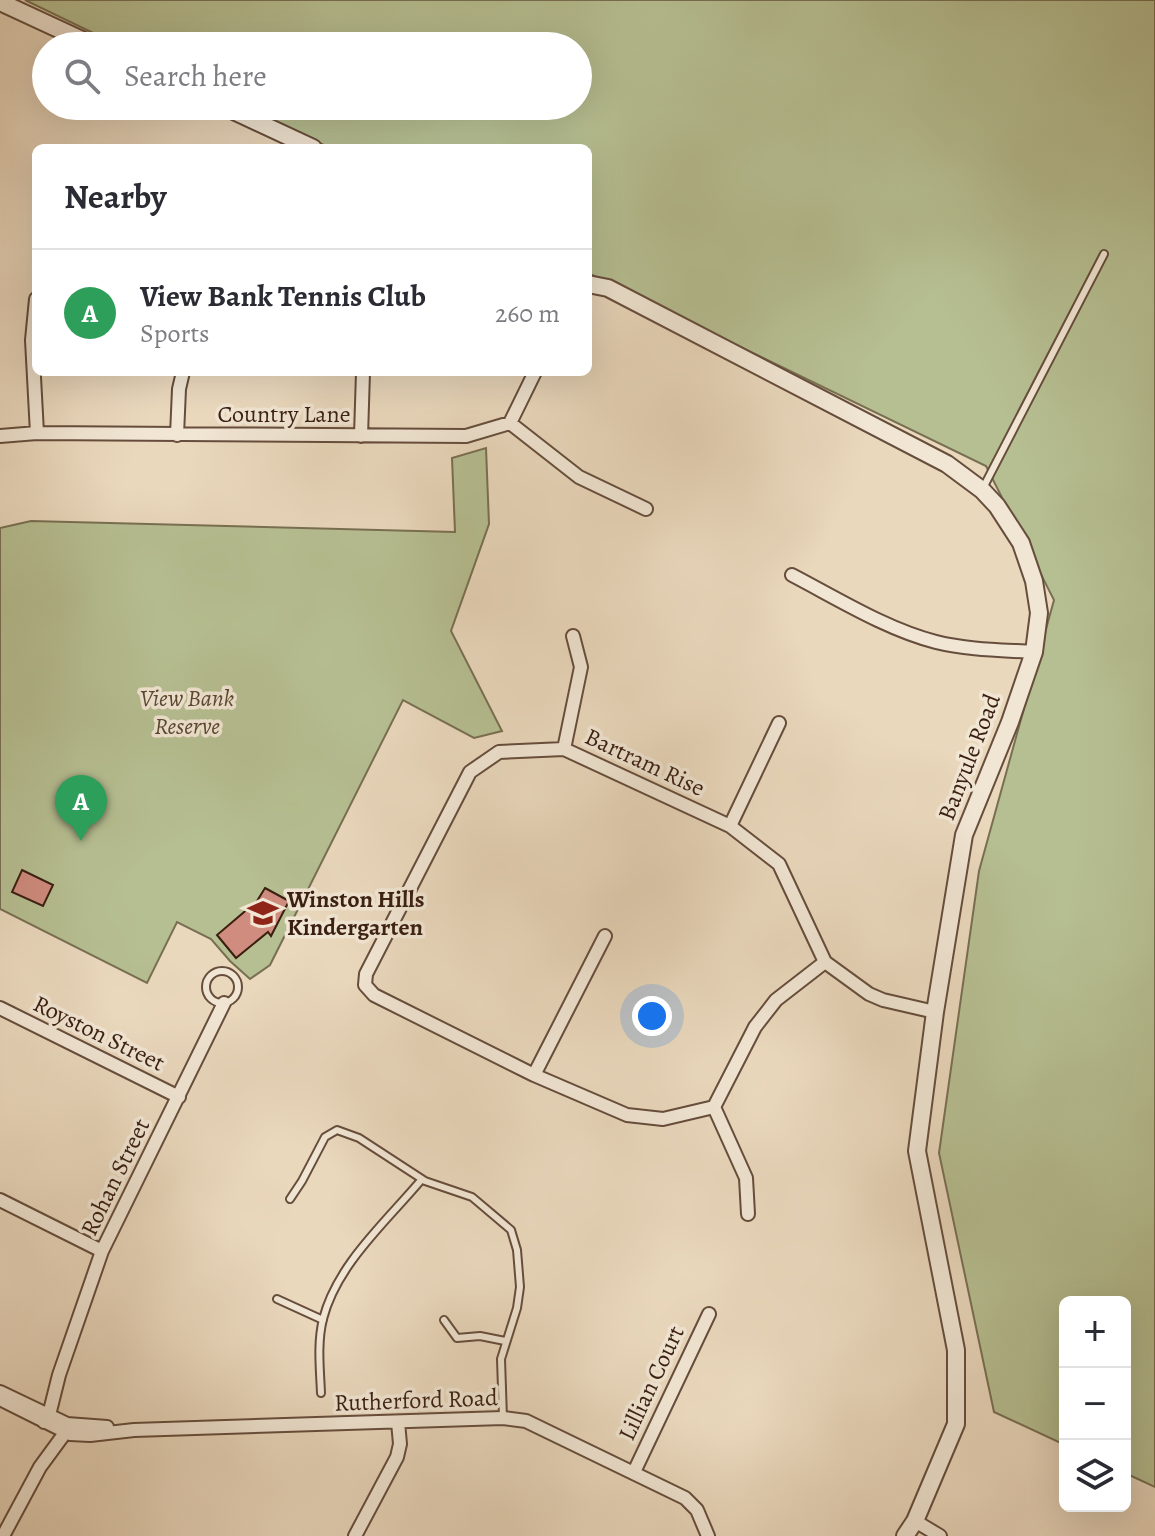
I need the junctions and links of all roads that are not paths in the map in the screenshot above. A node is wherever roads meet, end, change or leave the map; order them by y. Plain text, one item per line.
1 (0, 2) edge
2 (65, 32) edge
3 (253, 120) edge
4 (304, 144) edge
5 (1104, 254) dead end
6 (592, 285) edge
7 (34, 376) edge
8 (182, 376) edge
9 (363, 376) edge
10 (533, 376) edge
11 (510, 423) junction
12 (37, 433) junction
13 (177, 435) junction
14 (0, 436) edge
15 (361, 436) junction
16 (982, 490) junction
17 (646, 509) dead end
18 (792, 575) dead end
19 (573, 636) dead end
20 (1034, 652) junction
21 (779, 723) dead end
22 (564, 749) junction
23 (730, 826) junction
24 (605, 936) dead end
25 (825, 962) junction
26 (350, 985) dead end
27 (365, 985) junction
28 (224, 1003) junction
29 (0, 1008) edge
30 (935, 1012) junction
31 (534, 1075) junction
32 (179, 1097) junction
33 (714, 1107) junction
34 (422, 1179) junction
35 (290, 1199) dead end
36 (0, 1200) edge
37 (748, 1214) dead end
38 (102, 1251) junction
39 (277, 1299) dead end
40 (709, 1314) dead end
41 (323, 1320) junction
42 (444, 1320) dead end
43 (505, 1341) junction
44 (0, 1392) edge
45 (321, 1393) dead end
46 (0, 1399) edge
47 (503, 1418) junction
48 (52, 1421) junction
49 (398, 1422) junction
50 (634, 1472) junction
51 (915, 1521) junction
52 (3, 1536) edge
53 (355, 1536) edge
54 (708, 1536) edge
55 (905, 1536) edge
56 (940, 1536) edge

1 - 2 street
3 - 4 street
5 - 16 lane
6 - 16 street, Banyule Road
7 - 12 street
8 - 13 street
9 - 15 street
10 - 11 street
11 - 15 street, Country Lane
11 - 17 street
12 - 13 street, Country Lane
12 - 14 street, Country Lane
13 - 15 street, Country Lane
16 - 20 street, Banyule Road
18 - 20 street
19 - 22 street
20 - 30 street, Banyule Road
21 - 23 street
22 - 23 street, Bartram Rise
22 - 27 street, Bartram Rise
23 - 25 street, Bartram Rise
24 - 31 street
25 - 30 street, Bartram Rise
25 - 33 street
26 - 27 street
27 - 31 street
28 - 28 lane
28 - 32 street, Rohan Street
29 - 32 street, Royston Street
30 - 51 street, Banyule Road
31 - 33 street
32 - 38 street, Rohan Street
33 - 37 street
34 - 35 lane
34 - 41 lane
34 - 43 lane
36 - 38 street
38 - 48 street, Rohan Street
39 - 41 lane
40 - 50 street, Lillian Court
41 - 45 lane
42 - 43 lane
43 - 47 lane
44 - 48 street, Rutherford Road
46 - 48 street, Rutherford Road
47 - 49 street, Rutherford Road
47 - 50 street, Rutherford Road
48 - 49 street, Rutherford Road
48 - 52 street, Rohan Street
49 - 53 street
50 - 54 street, Rutherford Road
51 - 55 street, Banyule Road
51 - 56 street

